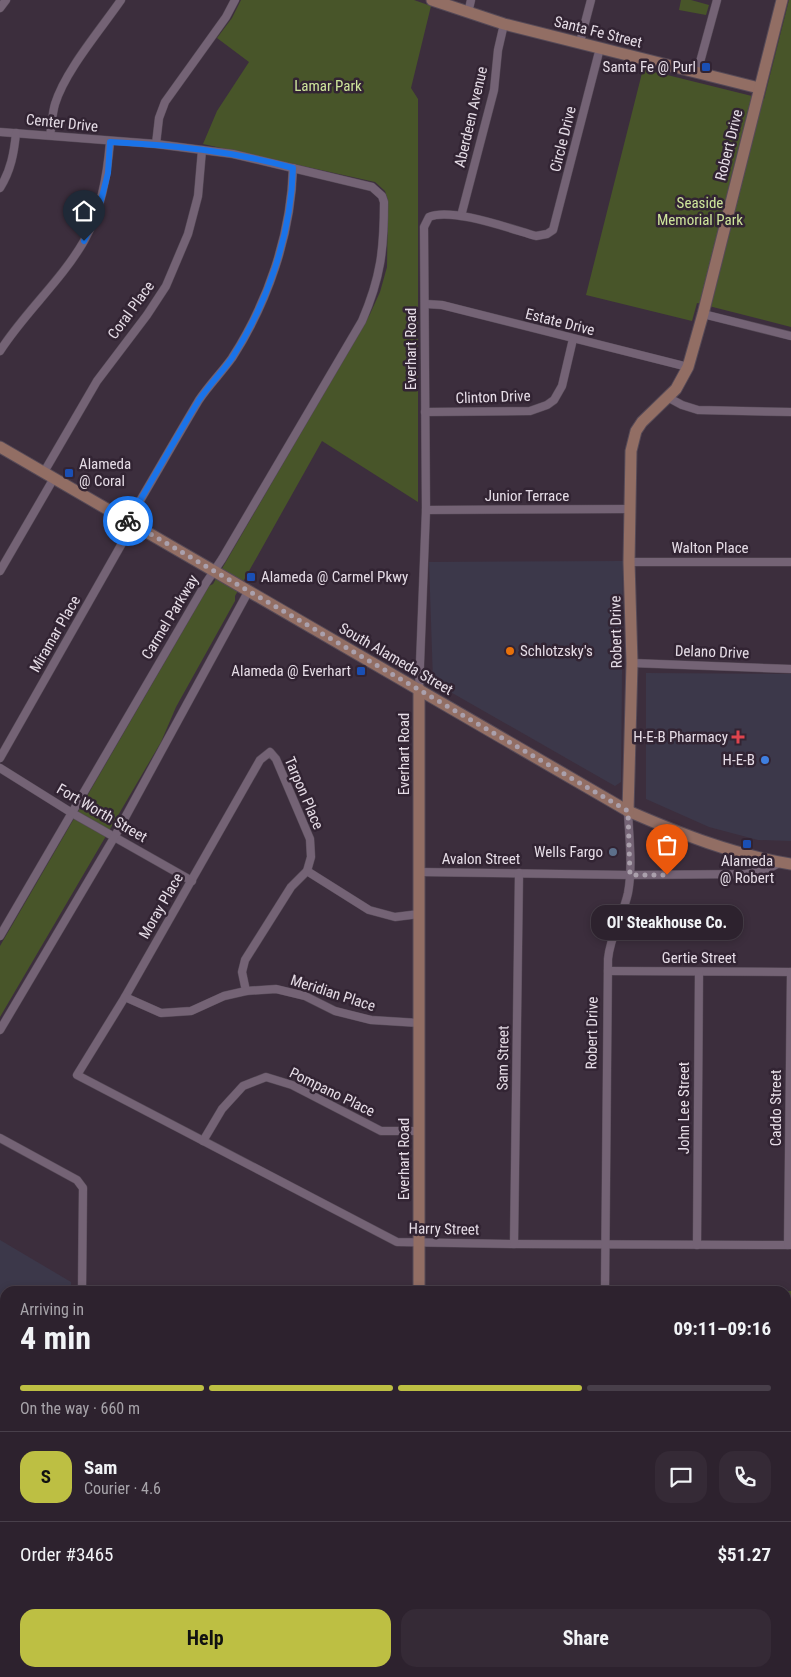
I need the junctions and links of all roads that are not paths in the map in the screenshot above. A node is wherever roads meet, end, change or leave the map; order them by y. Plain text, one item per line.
1 (6, 0) edge
2 (121, 0) edge
3 (235, 0) edge
4 (432, 0) edge
5 (471, 0) edge
6 (591, 0) edge
7 (717, 0) edge
8 (782, 0) edge
9 (0, 8) edge
10 (468, 13) junction
11 (504, 24) junction
12 (580, 42) junction
13 (600, 48) junction
14 (697, 73) junction
15 (759, 88) junction
16 (0, 132) edge
17 (16, 133) junction
18 (50, 135) junction
19 (110, 142) junction
20 (156, 144) junction
21 (202, 150) junction
22 (293, 168) junction
23 (0, 188) edge
24 (382, 196) joint
25 (461, 216) junction
26 (426, 304) junction
27 (703, 314) junction
28 (791, 336) edge
29 (573, 339) junction
30 (0, 351) edge
31 (688, 367) junction
32 (669, 398) junction
33 (425, 412) junction
34 (791, 412) edge
35 (0, 447) edge
36 (49, 475) junction
37 (630, 509) junction
38 (426, 510) junction
39 (130, 523) junction
40 (629, 562) junction
41 (791, 562) edge
42 (214, 571) junction
43 (0, 572) edge
44 (248, 592) junction
45 (632, 663) junction
46 (791, 669) edge
47 (418, 689) junction
48 (270, 752) joint
49 (0, 758) edge
50 (0, 768) edge
51 (628, 811) junction
52 (72, 813) junction
53 (115, 836) junction
54 (786, 863) edge
55 (307, 871) junction
56 (419, 872) junction
57 (519, 873) junction
58 (630, 875) junction
59 (192, 881) junction
60 (419, 914) junction
61 (0, 936) edge
62 (608, 971) junction
63 (699, 972) junction
64 (791, 972) edge
65 (246, 991) junction
66 (126, 997) junction
67 (419, 1023) junction
68 (0, 1030) edge
69 (77, 1074) joint
70 (419, 1131) junction
71 (0, 1138) edge
72 (203, 1140) junction
73 (419, 1243) junction
74 (514, 1244) junction
75 (605, 1244) junction
76 (697, 1245) junction
77 (790, 1245) edge
78 (82, 1286) edge
79 (419, 1286) edge
80 (605, 1286) edge

1 - 9 street
2 - 18 street
3 - 20 street
4 - 10 main road, Santa Fe Street
5 - 10 street
6 - 12 street
7 - 14 street
8 - 15 main road, Robert Drive
10 - 11 main road, Santa Fe Street
11 - 12 main road, Santa Fe Street
11 - 25 street, Aberdeen Avenue
12 - 13 main road, Santa Fe Street
13 - 14 main road, Santa Fe Street
13 - 25 street, Circle Drive
14 - 15 main road, Santa Fe Street
15 - 27 main road, Robert Drive
16 - 17 street, Center Drive
17 - 18 street, Center Drive
17 - 23 street
18 - 19 street, Center Drive
19 - 20 street, Center Drive
19 - 30 street
20 - 21 street, Center Drive
21 - 22 street, Center Drive
21 - 36 street, Coral Place
22 - 24 street, Center Drive
22 - 39 street, Miramar Place
24 - 42 street, Carmel Parkway
25 - 26 street, Everhart Road
26 - 29 street, Estate Drive
26 - 33 street, Everhart Road
27 - 28 street
27 - 31 main road, Robert Drive
29 - 31 street, Estate Drive
29 - 33 street, Clinton Drive
31 - 32 main road, Robert Drive
32 - 34 street
32 - 37 main road, Robert Drive
33 - 38 street, Everhart Road
35 - 36 main road, South Alameda Street
36 - 39 main road, South Alameda Street
36 - 43 street, Coral Place
37 - 38 street, Junior Terrace
37 - 40 main road, Robert Drive
38 - 47 street, Everhart Road
39 - 42 main road, South Alameda Street
39 - 49 street, Miramar Place
40 - 41 street, Walton Place
40 - 45 main road, Robert Drive
42 - 44 main road, South Alameda Street
42 - 52 street, Carmel Parkway
44 - 47 main road, South Alameda Street
44 - 53 street
45 - 46 street, Delano Drive
45 - 51 main road, Robert Drive
47 - 51 main road, South Alameda Street
47 - 56 main road, Everhart Road
48 - 55 street, Tarpon Place
48 - 59 street, Moray Place
50 - 52 street, Fort Worth Street
51 - 54 main road, South Alameda Street
51 - 58 street, Robert Drive
52 - 53 street, Fort Worth Street
52 - 61 street, Carmel Parkway
53 - 59 street, Fort Worth Street
53 - 68 street
54 - 58 street, Avalon Street
55 - 60 street
55 - 65 street
56 - 57 street, Avalon Street
56 - 60 main road, Everhart Road
57 - 58 street, Avalon Street
57 - 74 street, Sam Street
58 - 62 street, Robert Drive
59 - 66 street, Moray Place
60 - 67 main road, Everhart Road
62 - 63 street, Gertie Street
62 - 75 street, Robert Drive
63 - 64 street, Gertie Street
63 - 76 street, John Lee Street
64 - 77 street, Caddo Street
65 - 66 street, Meridian Place
65 - 67 street, Meridian Place
66 - 69 street, Moray Place
67 - 70 main road, Everhart Road
69 - 72 street, Harry Street
70 - 72 street, Pompano Place
70 - 73 main road, Everhart Road
71 - 78 street
72 - 73 street, Harry Street
73 - 74 street, Harry Street
73 - 79 main road, Everhart Road
74 - 75 street, Harry Street
75 - 76 street, Harry Street
75 - 80 street, Robert Drive
76 - 77 street, Harry Street

